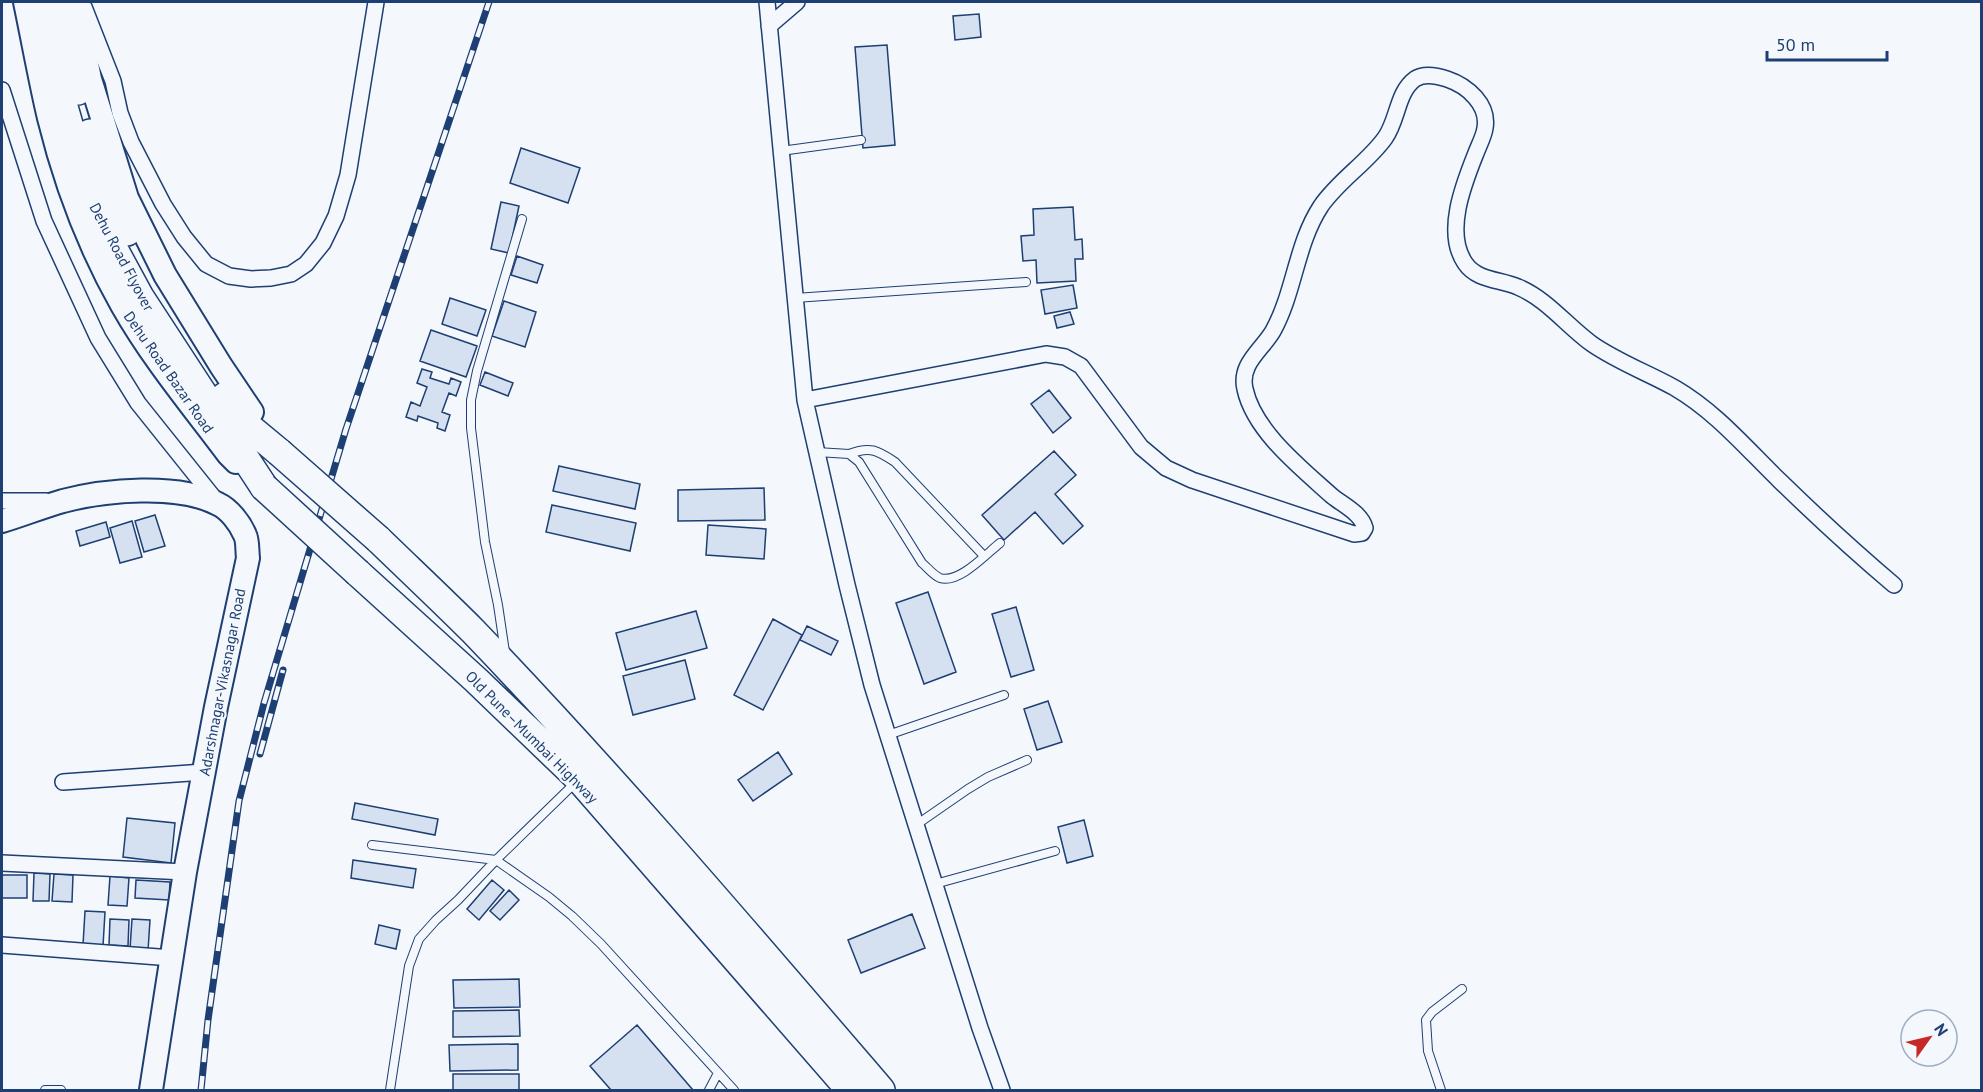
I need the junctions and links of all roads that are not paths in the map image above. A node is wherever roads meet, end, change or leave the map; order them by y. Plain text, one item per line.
1 (25, 2) edge
2 (38, 2) edge
3 (57, 2) edge
4 (75, 2) edge
5 (82, 2) edge
6 (376, 2) edge
7 (767, 2) edge
8 (797, 2) edge
9 (769, 26) junction
10 (2, 90) edge
11 (861, 140) dead end
12 (781, 152) junction
13 (522, 219) dead end
14 (1026, 282) dead end
15 (795, 298) junction
16 (805, 400) junction
17 (237, 428) junction
18 (279, 452) junction
19 (817, 452) junction
20 (849, 454) junction
21 (264, 487) junction
22 (2, 501) edge
23 (64, 501) junction
24 (219, 504) junction
25 (2, 521) edge
26 (378, 539) joint
27 (1000, 543) dead end
28 (984, 556) junction
29 (1894, 585) dead end
30 (509, 671) junction
31 (1004, 694) dead end
32 (888, 735) junction
33 (1027, 760) dead end
34 (587, 771) junction
35 (204, 772) junction
36 (63, 782) dead end
37 (916, 825) junction
38 (372, 845) dead end
39 (1055, 851) dead end
40 (496, 860) junction
41 (2, 863) edge
42 (185, 872) junction
43 (935, 884) junction
44 (2, 945) edge
45 (172, 958) junction
46 (1462, 989) dead end
47 (718, 1073) junction
48 (45, 1090) edge
49 (61, 1090) edge
50 (151, 1090) edge
51 (390, 1090) edge
52 (709, 1090) edge
53 (734, 1090) edge
54 (849, 1090) edge
55 (881, 1090) edge
56 (1002, 1090) edge
57 (1441, 1090) edge

1 - 21 main road, Dehu Road Bazar Road
2 - 17 highway, Dehu Road Flyover
3 - 17 highway, Dehu Road Flyover
4 - 18 main road
5 - 6 street
7 - 9 street
8 - 9 street
9 - 12 street
10 - 24 street
11 - 12 lane
12 - 15 street
13 - 30 lane
14 - 15 lane
15 - 16 street
16 - 19 street
16 - 29 street
17 - 18 highway, Dehu Road Flyover
17 - 21 highway, Dehu Road Flyover
18 - 26 highway, Dehu Road Flyover, bridge
19 - 20 lane
19 - 32 street
20 - 28 lane
20 - 28 lane
21 - 34 highway, Old Pune–Mumbai Highway, bridge
22 - 23 street
23 - 24 main road
23 - 25 main road
24 - 35 main road, Adarshnagar-Vikasnagar Road
26 - 30 highway, Old Pune–Mumbai Highway
27 - 28 lane
30 - 34 highway, Old Pune–Mumbai Highway
31 - 32 lane
32 - 37 street
33 - 37 lane
34 - 40 lane
34 - 54 highway, Old Pune–Mumbai Highway
34 - 55 highway, Old Pune–Mumbai Highway
35 - 36 street
35 - 42 main road, Adarshnagar-Vikasnagar Road
37 - 43 street
38 - 40 lane
39 - 43 lane
40 - 47 lane
40 - 51 lane
41 - 42 street
42 - 45 main road, Adarshnagar-Vikasnagar Road
43 - 56 street
44 - 45 street
45 - 50 main road, Adarshnagar-Vikasnagar Road
46 - 57 lane
47 - 52 lane
47 - 53 lane
48 - 49 lane

